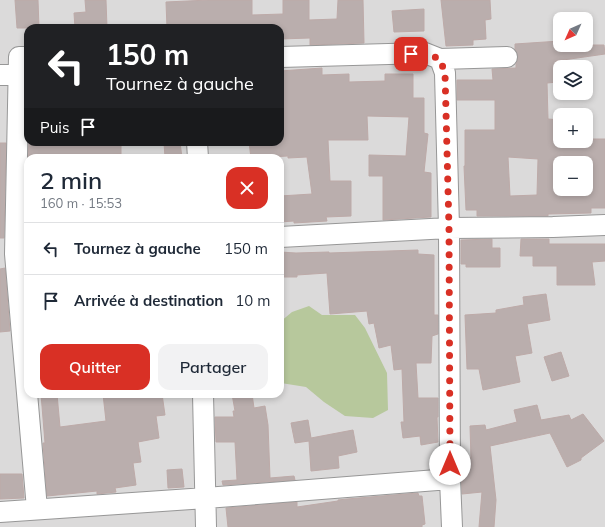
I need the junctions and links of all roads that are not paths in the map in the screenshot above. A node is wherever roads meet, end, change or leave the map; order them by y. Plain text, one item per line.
1 (24, 57) edge
2 (284, 57) edge
3 (507, 57) dead end
4 (440, 59) junction
5 (9, 75) edge
6 (605, 225) edge
7 (449, 228) junction
8 (284, 238) edge
9 (14, 254) edge
10 (24, 365) edge
11 (27, 398) edge
12 (203, 398) edge
13 (450, 479) junction
14 (206, 498) junction
15 (37, 510) junction
16 (0, 512) edge
17 (206, 527) edge
18 (452, 527) edge

1 - 5 street
2 - 4 street
3 - 4 street
4 - 7 street
5 - 9 street
6 - 7 street
7 - 8 street
7 - 13 street
9 - 10 street
11 - 15 street
12 - 14 street
13 - 14 street
13 - 18 street
14 - 15 street
14 - 17 street
15 - 16 street

